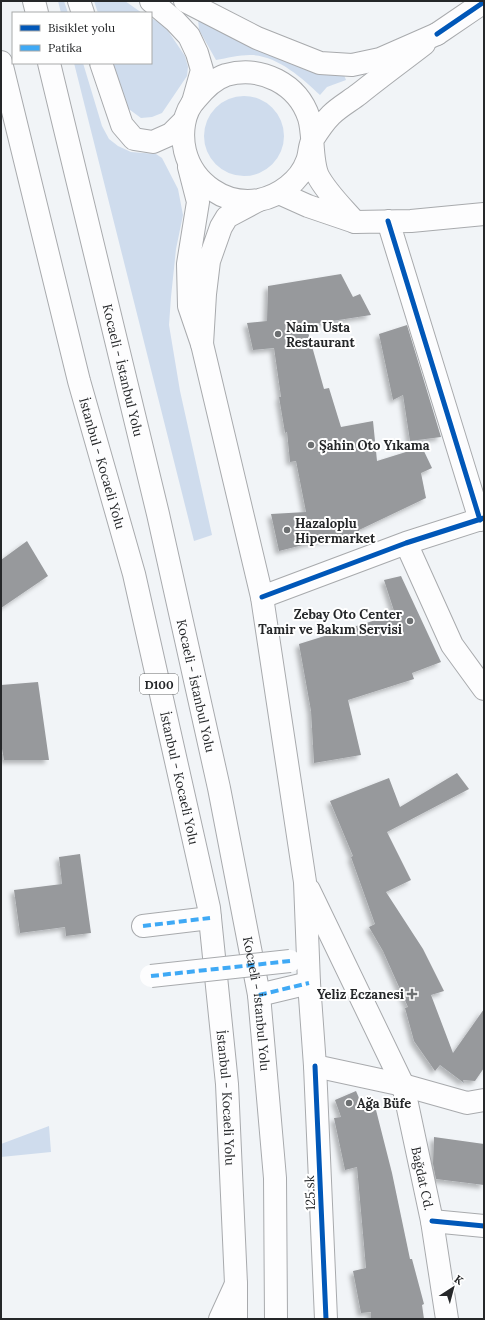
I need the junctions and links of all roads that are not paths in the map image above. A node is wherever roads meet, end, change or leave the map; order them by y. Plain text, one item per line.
1 (34, 1) edge
2 (79, 1) edge
3 (151, 1) edge
4 (185, 1) edge
5 (484, 2) edge
6 (37, 12) edge
7 (83, 12) edge
8 (437, 34) junction
9 (1, 62) edge
10 (49, 64) edge
11 (101, 64) edge
12 (189, 111) junction
13 (312, 141) junction
14 (188, 162) junction
15 (279, 193) junction
16 (258, 200) junction
17 (484, 214) edge
18 (388, 221) junction
19 (355, 222) junction
20 (202, 344) junction
21 (482, 519) edge
22 (406, 543) junction
23 (262, 597) junction
24 (484, 688) edge
25 (305, 882) junction
26 (210, 918) junction
27 (143, 926) dead end
28 (290, 961) dead end
29 (151, 976) dead end
30 (309, 982) junction
31 (259, 995) junction
32 (315, 1066) junction
33 (403, 1086) junction
34 (484, 1100) edge
35 (432, 1221) junction
36 (484, 1226) edge
37 (236, 1284) junction
38 (220, 1319) edge
39 (236, 1319) edge
40 (276, 1319) edge
41 (326, 1319) edge
42 (447, 1319) edge

1 - 6 main road
2 - 7 main road
3 - 12 main road
4 - 8 main road
5 - 8 main road
8 - 13 main road
9 - 26 main road, İstanbul - Kocaeli Yolu / D100
10 - 31 main road, Kocaeli - İstanbul Yolu / D100
11 - 12 main road
12 - 13 main road
12 - 14 main road
13 - 15 main road
13 - 19 main road
14 - 16 main road
14 - 20 main road
15 - 16 main road
15 - 19 main road
16 - 20 main road
17 - 18 main road
18 - 19 main road
18 - 21 main road
20 - 23 main road
21 - 22 main road
22 - 23 main road
22 - 24 main road
23 - 25 main road
25 - 30 main road, 125.sk
25 - 33 main road, Bağdat Cd.
26 - 27 main road
26 - 37 main road, İstanbul - Kocaeli Yolu / D100
28 - 29 main road, bridge
30 - 31 main road
30 - 32 main road, 125.sk
31 - 40 main road, Kocaeli - İstanbul Yolu / D100
32 - 33 main road
32 - 41 main road, 125.sk
33 - 34 main road
33 - 35 main road, Bağdat Cd.
35 - 36 main road
35 - 42 main road, Bağdat Cd.
37 - 38 main road
37 - 39 main road, İstanbul - Kocaeli Yolu / D100

